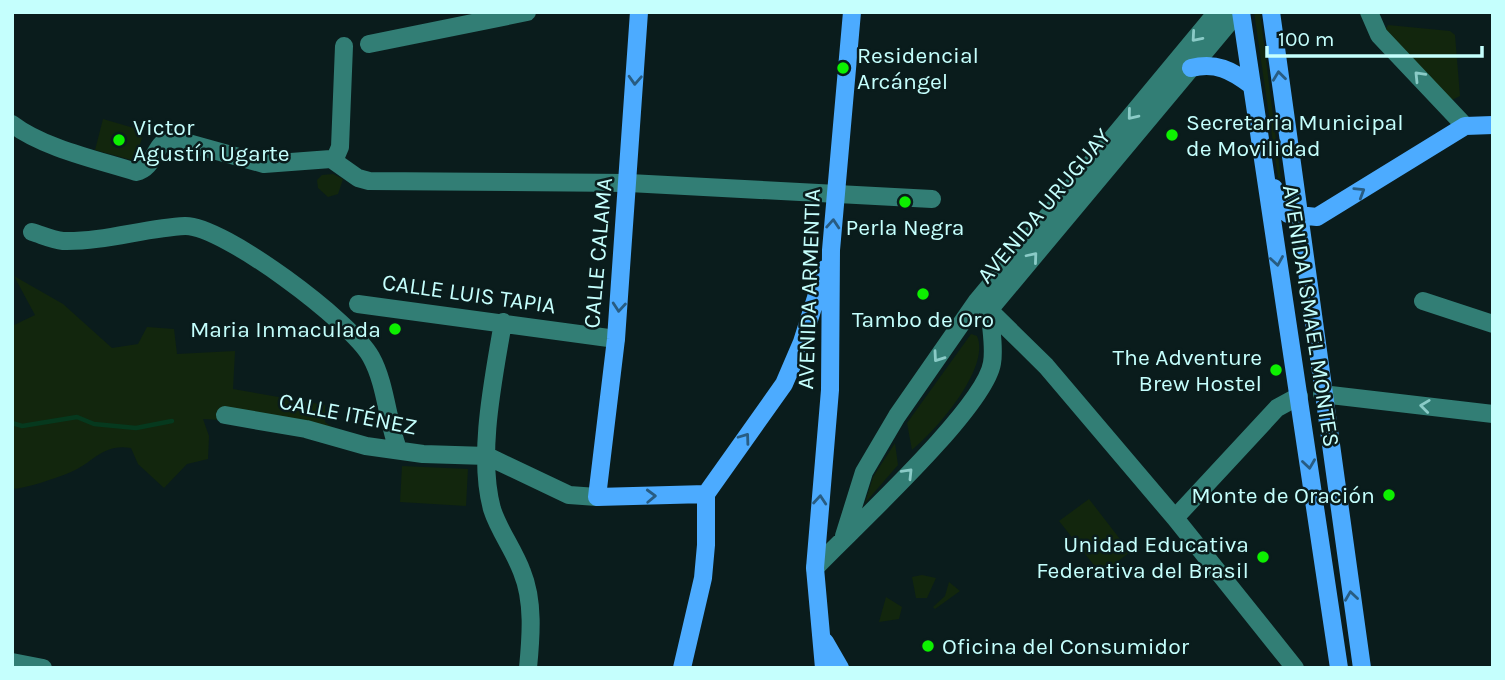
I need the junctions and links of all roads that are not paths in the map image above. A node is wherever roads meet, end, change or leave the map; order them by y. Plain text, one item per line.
1 (527, 12) edge
2 (639, 12) edge
3 (852, 12) edge
4 (1217, 12) edge
5 (1240, 12) edge
6 (1271, 12) edge
7 (1369, 12) edge
8 (369, 44) dead end
9 (344, 46) dead end
10 (1185, 67) junction
11 (1251, 85) junction
12 (12, 124) edge
13 (1493, 125) edge
14 (1465, 126) junction
15 (1261, 154) junction
16 (334, 161) junction
17 (629, 183) junction
18 (836, 193) junction
19 (932, 199) dead end
20 (1298, 216) junction
21 (32, 232) dead end
22 (831, 250) junction
23 (1423, 301) dead end
24 (358, 304) dead end
25 (984, 305) junction
26 (503, 322) junction
27 (1493, 324) edge
28 (616, 339) junction
29 (1322, 394) junction
30 (1299, 396) junction
31 (1493, 414) edge
32 (225, 415) dead end
33 (398, 449) junction
34 (487, 456) junction
35 (706, 494) junction
36 (597, 497) junction
37 (1175, 518) junction
38 (843, 539) junction
39 (816, 568) junction
40 (823, 639) junction
41 (12, 662) edge
42 (1362, 666) edge
43 (43, 668) edge
44 (528, 668) edge
45 (682, 668) edge
46 (824, 668) edge
47 (840, 668) edge
48 (1295, 668) edge
49 (1339, 668) edge

1 - 8 street
2 -> 17 main road, CALLE CALAMA
3 - 18 main road, AVENIDA ARMENTIA
4 -> 10 street, AVENIDA URUGUAY
5 - 10 street, AVENIDA URUGUAY
5 - 11 main road, AVENIDA ISMAEL MONTES
20 -> 6 main road, AVENIDA ISMAEL MONTES
14 -> 7 street
9 - 16 street
10 - 11 main road
10 - 25 street, AVENIDA URUGUAY
11 - 15 main road, AVENIDA ISMAEL MONTES
12 - 16 street
13 - 14 main road
20 -> 14 main road
15 - 20 main road
15 -> 30 main road, AVENIDA ISMAEL MONTES
16 - 17 street
17 - 18 street
17 -> 28 main road, CALLE CALAMA
18 - 19 street
22 -> 18 main road, AVENIDA ARMENTIA
20 - 29 main road, AVENIDA ISMAEL MONTES
21 - 33 street
35 -> 22 main road
39 -> 22 main road, AVENIDA ARMENTIA
23 - 27 street
24 - 26 street, CALLE LUIS TAPIA
25 - 37 street
25 -> 38 street, AVENIDA URUGUAY
38 -> 25 street, AVENIDA URUGUAY
26 - 28 street, CALLE LUIS TAPIA
26 - 34 street
28 - 36 main road, CALLE CALAMA
29 - 30 main road
31 -> 29 street
42 -> 29 main road, AVENIDA ISMAEL MONTES
30 - 37 street
30 -> 49 main road, AVENIDA ISMAEL MONTES
32 - 33 street, CALLE ITÉNEZ
33 - 34 street, CALLE ITÉNEZ
34 - 36 street, CALLE ITÉNEZ
34 - 44 street
36 -> 35 main road, CALLE ITÉNEZ
35 - 45 main road
37 - 48 street
38 - 39 street, AVENIDA URUGUAY
39 - 40 main road, AVENIDA ARMENTIA
40 - 46 main road, AVENIDA ARMENTIA
40 - 47 main road
41 - 43 street
42 - 49 main road

